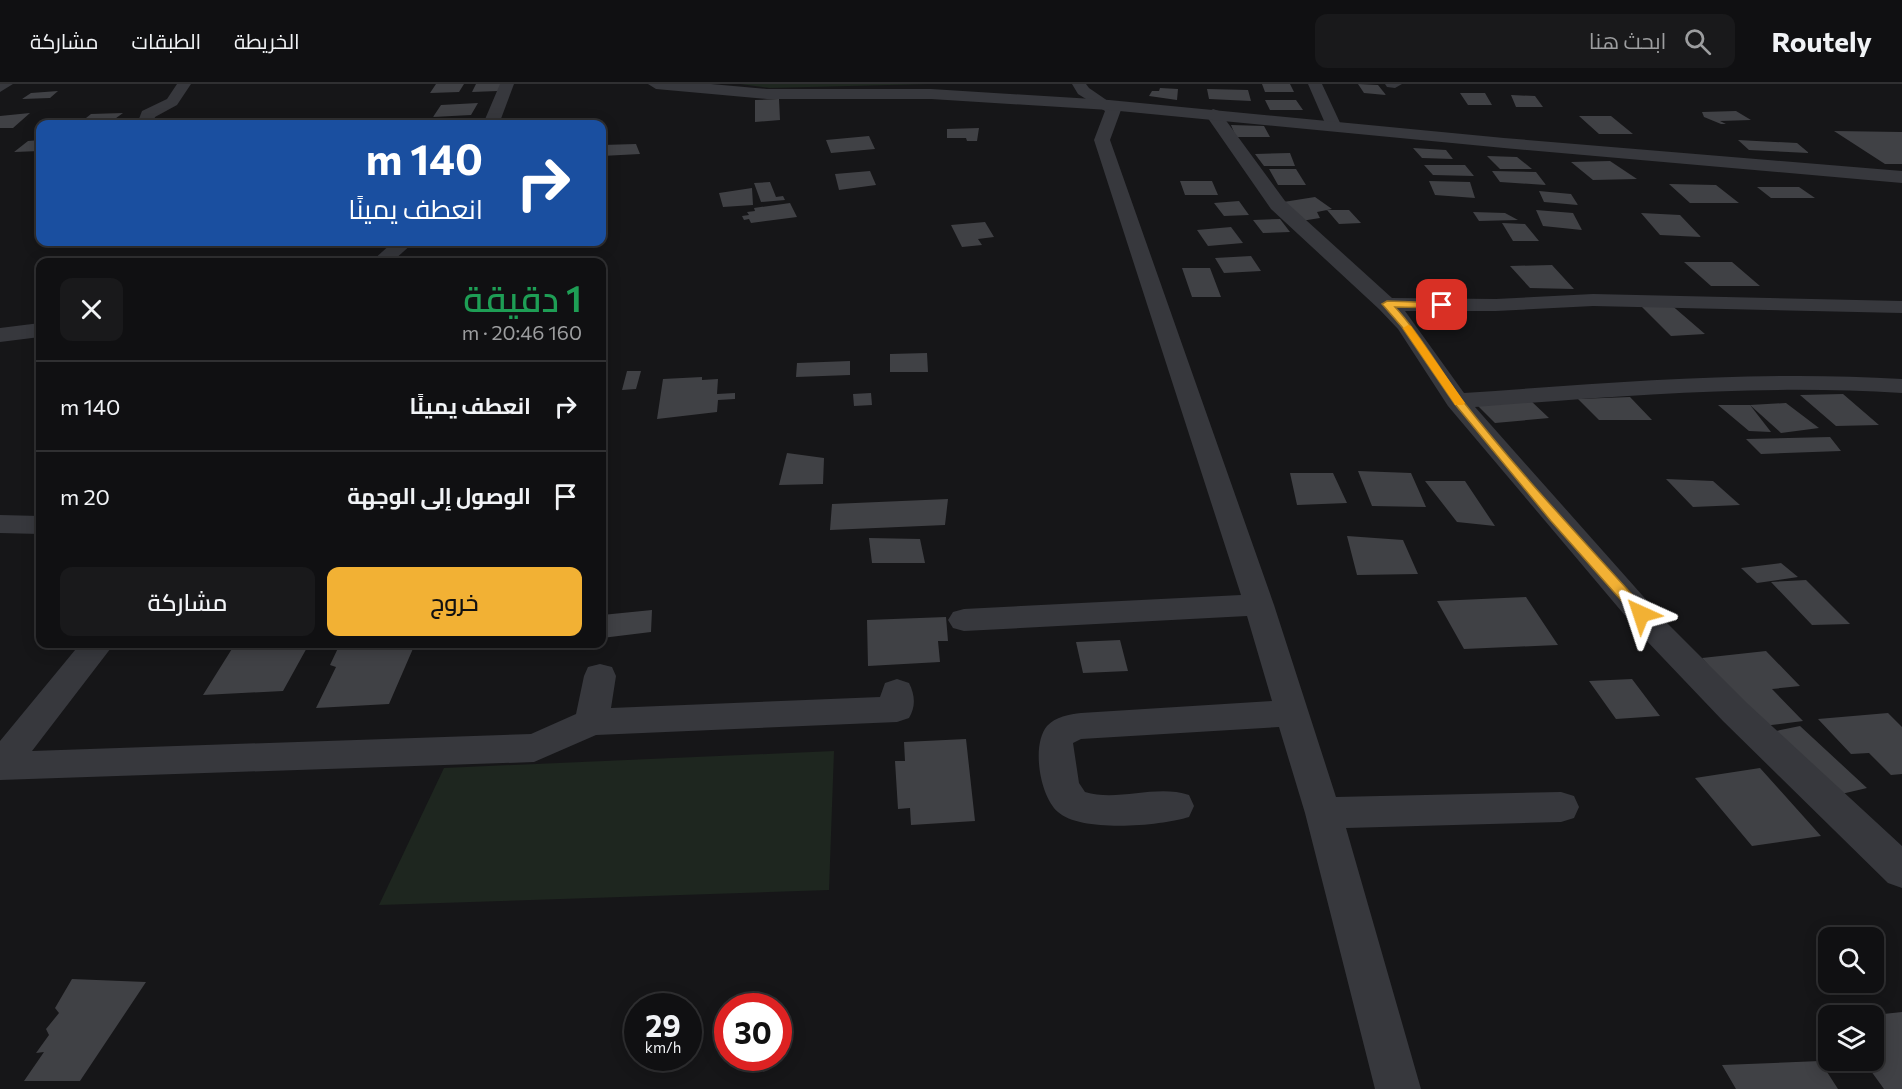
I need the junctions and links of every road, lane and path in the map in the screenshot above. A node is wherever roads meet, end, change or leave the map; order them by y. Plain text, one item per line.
1 (6, 84) edge
2 (184, 84) edge
3 (507, 84) edge
4 (656, 84) edge
5 (1079, 84) edge
6 (1315, 84) edge
7 (0, 88) edge
8 (1108, 105) junction
9 (1213, 114) junction
10 (146, 120) edge
11 (493, 120) edge
12 (1334, 127) junction
13 (1902, 177) edge
14 (399, 246) edge
15 (386, 258) edge
16 (1624, 300) junction
17 (1387, 304) junction
18 (1902, 307) edge
19 (1406, 325) junction
20 (36, 330) edge
21 (0, 335) edge
22 (1902, 386) edge
23 (1458, 401) junction
24 (0, 524) edge
25 (36, 525) edge
26 (1259, 605) junction
27 (964, 620) dead end
28 (95, 648) edge
29 (600, 676) dead end
30 (897, 693) dead end
31 (1292, 713) junction
32 (592, 722) junction
33 (0, 766) edge
34 (1176, 806) dead end
35 (1561, 807) dead end
36 (1323, 813) junction
37 (1902, 871) edge
38 (1398, 1089) edge

1 - 7 street
2 - 10 street
3 - 11 street
4 - 8 street
5 - 8 street
6 - 12 street
8 - 9 street
8 - 26 street
9 - 12 street
9 - 17 street
12 - 13 street
14 - 15 street
16 - 17 street
16 - 18 street
16 - 19 street
17 - 19 street
19 - 23 street
20 - 21 street
22 - 23 street
23 - 37 street
24 - 25 street
26 - 27 street
26 - 31 street
28 - 33 street
29 - 32 street
30 - 32 street
31 - 34 street
31 - 36 street
32 - 33 street
35 - 36 street
36 - 38 street

